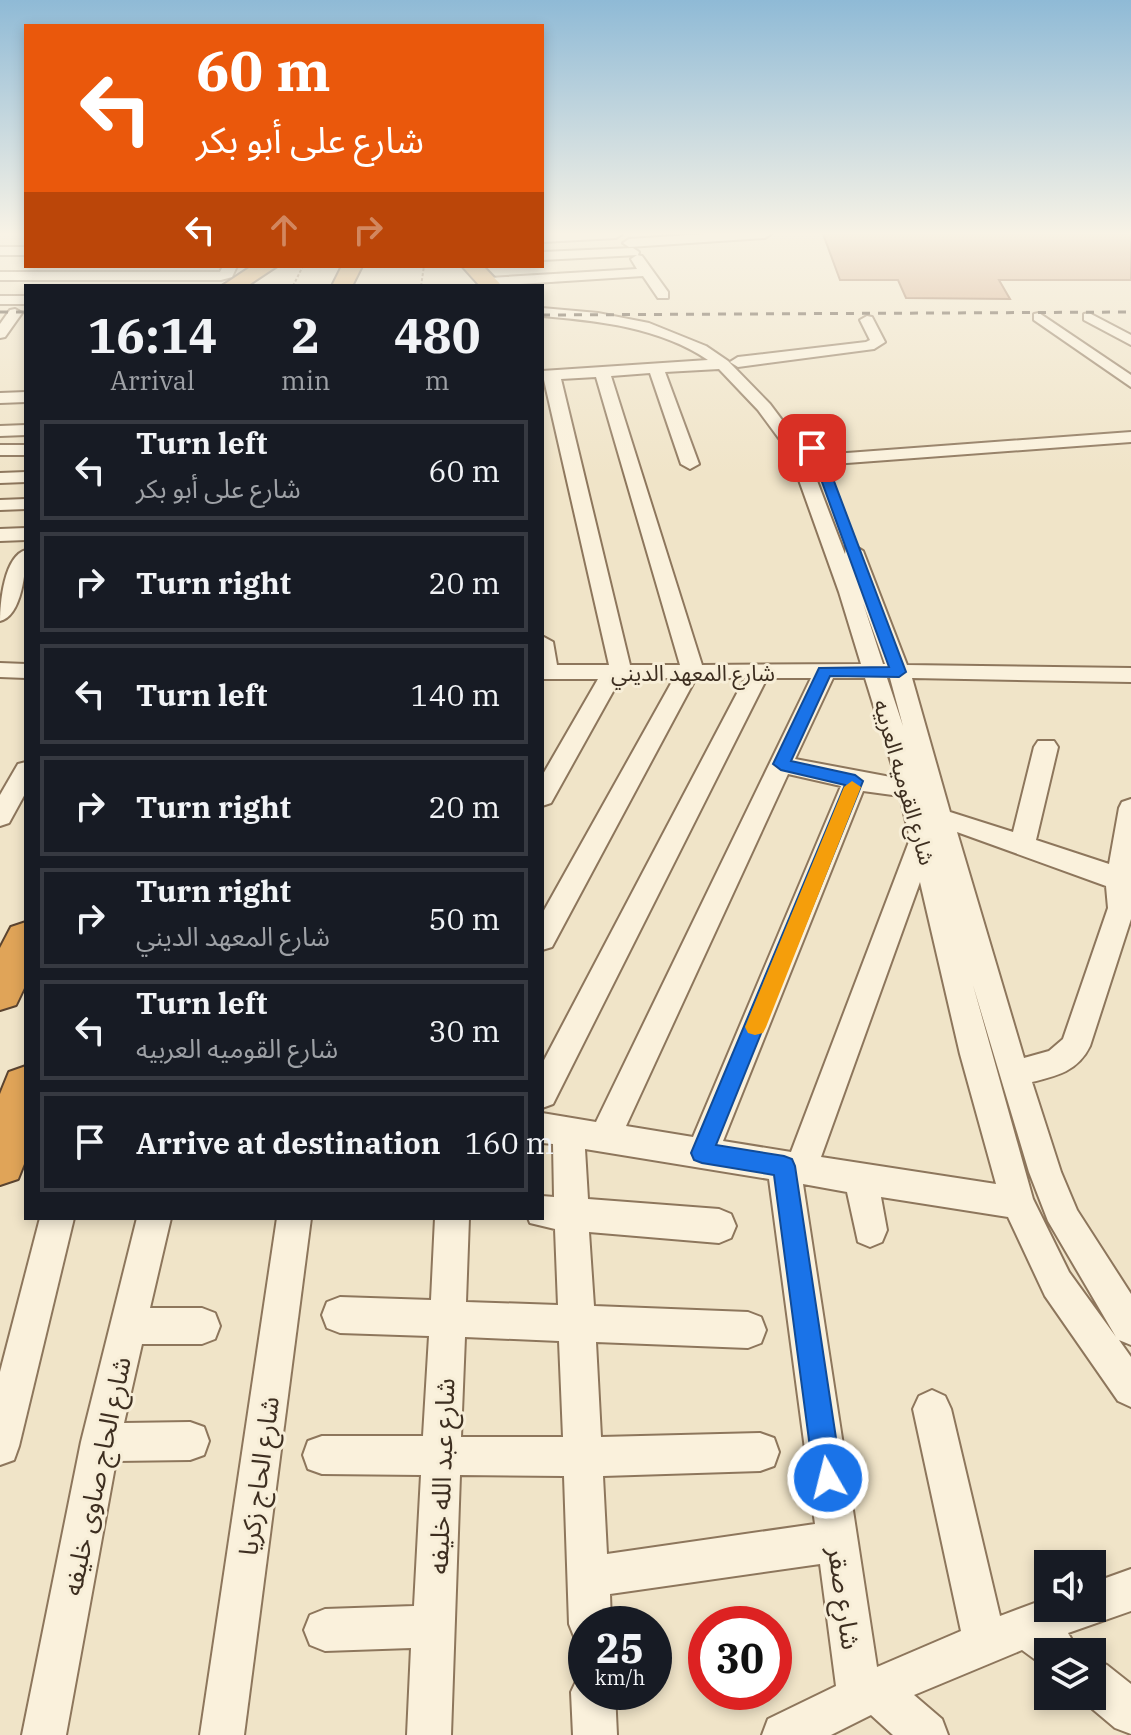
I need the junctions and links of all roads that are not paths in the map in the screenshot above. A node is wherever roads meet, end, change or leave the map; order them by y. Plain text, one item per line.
1 (13, 315) edge
2 (575, 315) edge
3 (636, 315) edge
4 (1039, 317) dead end
5 (1089, 317) dead end
6 (867, 320) dead end
7 (1110, 328) junction
8 (0, 334) edge
9 (1067, 337) junction
10 (1129, 338) edge
11 (730, 363) junction
12 (656, 370) junction
13 (602, 373) junction
14 (547, 376) edge
15 (1131, 382) edge
16 (24, 430) edge
17 (0, 431) edge
18 (1131, 437) edge
19 (0, 450) edge
20 (24, 450) edge
21 (820, 460) junction
22 (690, 464) dead end
23 (24, 477) edge
24 (0, 478) edge
25 (24, 504) edge
26 (0, 505) edge
27 (24, 534) edge
28 (0, 535) edge
29 (18, 570) edge
30 (1, 610) edge
31 (0, 670) edge
32 (24, 671) edge
33 (691, 671) junction
34 (760, 671) junction
35 (825, 671) junction
36 (874, 671) junction
37 (545, 672) edge
38 (617, 672) junction
39 (899, 672) junction
40 (1131, 675) edge
41 (1046, 747) dead end
42 (781, 764) junction
43 (24, 774) edge
44 (855, 781) junction
45 (544, 794) edge
46 (913, 799) junction
47 (1131, 808) edge
48 (0, 817) edge
49 (932, 828) junction
50 (1022, 845) junction
51 (1125, 884) edge
52 (544, 935) edge
53 (24, 943) edge
54 (0, 992) edge
55 (1013, 1074) junction
56 (544, 1090) edge
57 (24, 1093) edge
58 (555, 1130) edge
59 (605, 1137) junction
60 (702, 1153) junction
61 (0, 1162) edge
62 (793, 1167) junction
63 (861, 1178) junction
64 (1018, 1203) junction
65 (557, 1213) edge
66 (56, 1220) edge
67 (154, 1220) edge
68 (294, 1220) edge
69 (452, 1220) edge
70 (719, 1226) dead end
71 (870, 1230) dead end
72 (1116, 1285) edge
73 (340, 1315) dead end
74 (448, 1318) junction
75 (576, 1324) junction
76 (128, 1326) junction
77 (202, 1326) dead end
78 (1131, 1327) edge
79 (748, 1330) dead end
80 (1131, 1388) edge
81 (932, 1409) dead end
82 (190, 1441) dead end
83 (100, 1442) junction
84 (0, 1446) edge
85 (760, 1452) dead end
86 (322, 1455) dead end
87 (442, 1456) junction
88 (583, 1457) junction
89 (837, 1541) junction
90 (588, 1577) junction
91 (1131, 1590) edge
92 (1106, 1599) edge
93 (589, 1606) edge
94 (1062, 1622) edge
95 (434, 1626) junction
96 (325, 1630) dead end
97 (1043, 1638) edge
98 (1034, 1640) edge
99 (985, 1643) junction
100 (1106, 1691) edge
101 (867, 1692) junction
102 (594, 1710) edge
103 (1131, 1712) edge
104 (44, 1735) edge
105 (222, 1735) edge
106 (429, 1735) edge
107 (595, 1735) edge
108 (784, 1735) edge
109 (926, 1735) edge

1 - 8 street
2 - 11 street, شارع القوميه العربيه
3 - 11 street, شارع القوميه العربيه
4 - 9 street
5 - 7 street
6 - 11 street
7 - 9 street
7 - 10 street
9 - 15 street
11 - 12 street
11 - 21 street, شارع القوميه العربيه
11 - 36 street, شارع القوميه العربيه
12 - 13 street
12 - 22 street
13 - 14 street
13 - 33 street
14 - 38 street
16 - 17 street
18 - 21 street
19 - 20 street
21 - 39 street, شارع القوميه العربيه
23 - 24 street
25 - 26 street
27 - 28 street
29 - 30 street
31 - 32 street
33 - 34 street, شارع المعهد الديني
33 - 38 street, شارع المعهد الديني
33 - 52 street
34 - 35 street, شارع المعهد الديني
34 - 56 street
35 - 36 street, شارع المعهد الديني
35 - 42 street
36 - 39 street, شارع المعهد الديني
36 - 46 street, شارع القوميه العربيه
37 - 38 street, شارع المعهد الديني
38 - 45 street
39 - 40 street, شارع المعهد الديني
39 - 49 street, شارع القوميه العربيه
41 - 50 street
42 - 44 street
42 - 59 street
43 - 48 street
44 - 46 street
44 - 60 street
46 - 49 street
47 - 51 street
49 - 50 street
49 - 55 street, شارع القوميه العربيه
49 - 62 street
49 - 64 street, شارع القوميه العربيه
50 - 51 street
51 - 55 street
53 - 54 highway
55 - 72 street, شارع القوميه العربيه
57 - 61 highway
58 - 59 street
58 - 65 street
59 - 60 street
60 - 62 street
62 - 63 street
62 - 89 street, شارع صقر
63 - 64 street
63 - 71 street
64 - 80 street, شارع القوميه العربيه
65 - 70 street
65 - 75 street
66 - 84 street
67 - 76 street, شارع الحاج صاوى خليفه
68 - 105 street, شارع الحاج زكريا
69 - 74 street, شارع عبد الله خليفه
72 - 78 street, شارع القوميه العربيه
73 - 74 street
74 - 75 street
74 - 87 street, شارع عبد الله خليفه
75 - 79 street
75 - 88 street
76 - 77 street
76 - 83 street, شارع الحاج صاوى خليفه
81 - 99 street
82 - 83 street
83 - 104 street, شارع الحاج صاوى خليفه
85 - 88 street
86 - 87 street
87 - 88 street
87 - 95 street, شارع عبد الله خليفه
88 - 90 street
89 - 90 street
89 - 101 street, شارع صقر
90 - 93 street
91 - 92 street
94 - 97 street
95 - 96 street
95 - 106 street, شارع عبد الله خليفه
98 - 99 street
99 - 101 street
100 - 103 street
101 - 108 street
101 - 109 street
102 - 107 street

